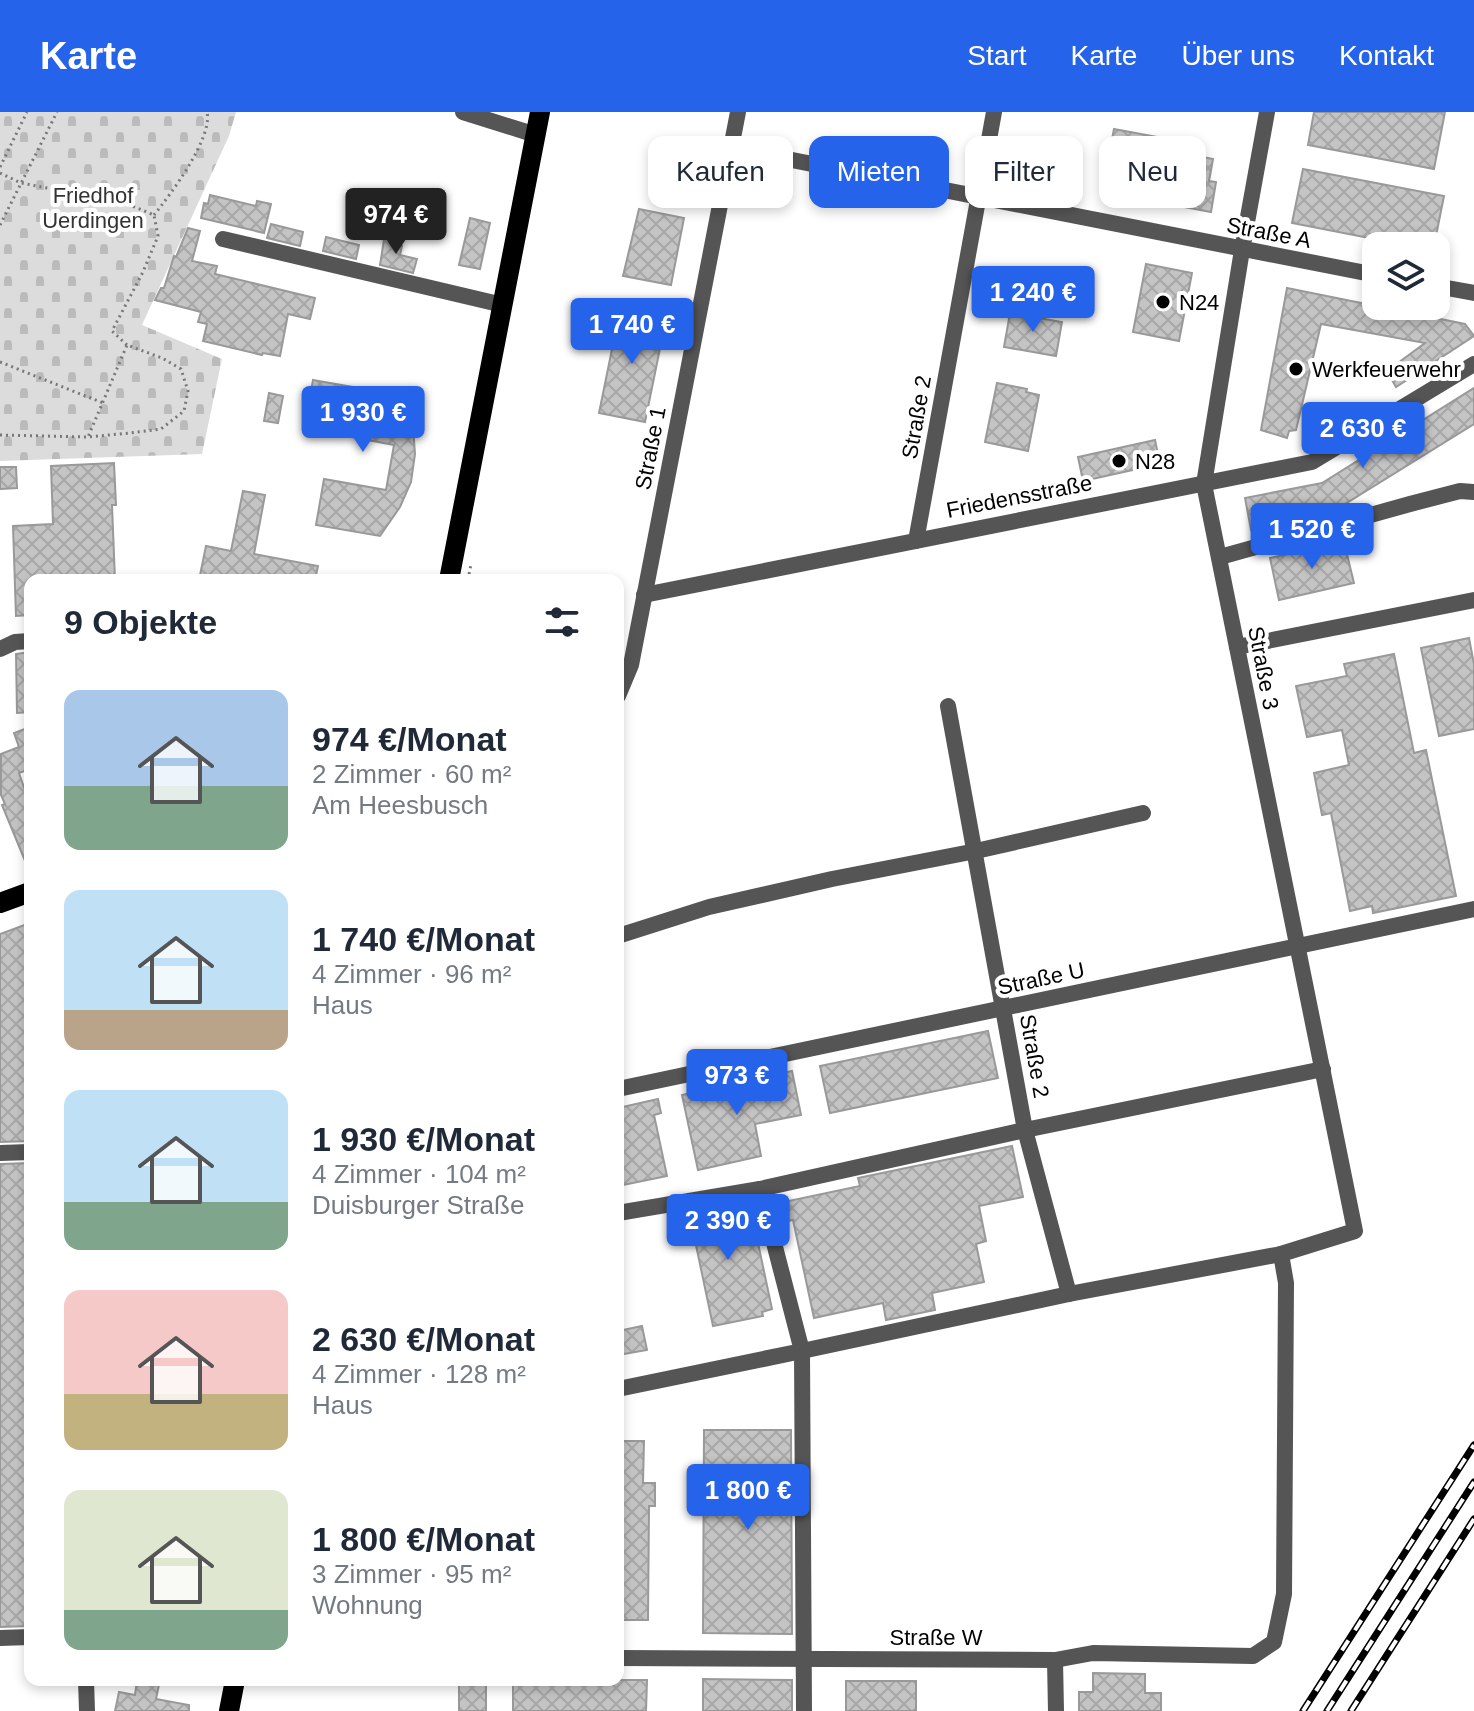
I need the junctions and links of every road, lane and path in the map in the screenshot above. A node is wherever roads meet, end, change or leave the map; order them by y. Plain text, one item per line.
1 (27, 112) edge
2 (57, 112) edge
3 (207, 112) edge
4 (463, 112) edge
5 (540, 112) edge
6 (738, 112) edge
7 (994, 112) edge
8 (1267, 112) edge
9 (536, 135) junction
10 (733, 136) edge
11 (989, 136) edge
12 (793, 160) edge
13 (0, 167) edge
14 (0, 173) edge
15 (21, 183) junction
16 (965, 195) edge
17 (719, 208) edge
18 (975, 208) edge
19 (1032, 208) edge
20 (154, 215) junction
21 (0, 225) edge
22 (223, 239) dead end
23 (1242, 250) junction
24 (1362, 272) edge
25 (1450, 289) edge
26 (1474, 293) edge
27 (503, 305) junction
28 (127, 345) junction
29 (0, 362) edge
30 (1474, 364) edge
31 (103, 403) junction
32 (0, 435) edge
33 (88, 437) junction
34 (1204, 484) junction
35 (1474, 492) edge
36 (916, 541) junction
37 (1220, 557) junction
38 (450, 574) edge
39 (644, 595) junction
40 (1474, 600) edge
41 (24, 641) edge
42 (1237, 647) junction
43 (0, 649) edge
44 (624, 682) edge
45 (948, 706) dead end
46 (1143, 813) dead end
47 (976, 851) junction
48 (24, 894) edge
49 (0, 903) edge
50 (1474, 909) edge
51 (624, 934) edge
52 (1297, 945) junction
53 (1005, 1008) junction
54 (1323, 1069) junction
55 (624, 1088) edge
56 (1025, 1130) junction
57 (24, 1152) edge
58 (0, 1153) edge
59 (760, 1189) junction
60 (624, 1212) edge
61 (1281, 1254) junction
62 (1069, 1294) junction
63 (802, 1351) junction
64 (624, 1388) edge
65 (24, 1637) edge
66 (0, 1638) edge
67 (624, 1658) edge
68 (804, 1658) junction
69 (1055, 1660) junction
70 (86, 1686) edge
71 (234, 1686) edge
72 (87, 1711) edge
73 (229, 1711) edge
74 (804, 1711) edge
75 (1056, 1711) edge

1 - 13 path
2 - 15 path
3 - 20 path
4 - 9 street
5 - 9 main road
6 - 10 street, Straße 1
7 - 11 street, Straße 2
8 - 23 street, Straße 3
9 - 27 main road
12 - 16 street, Straße A
14 - 15 path
15 - 20 path
15 - 21 path
17 - 39 street, Straße 1
18 - 36 street, Straße 2
19 - 23 street, Straße A
20 - 28 path
22 - 27 street
23 - 24 street, Straße A
23 - 34 street, Straße 3
25 - 26 street
27 - 38 main road
28 - 31 path
28 - 33 path
29 - 31 path
30 - 34 street, Friedensstraße
31 - 33 path
32 - 33 path
34 - 36 street, Friedensstraße
34 - 37 street, Straße 3
35 - 37 street
36 - 39 street, Friedensstraße
37 - 42 street, Straße 3
39 - 44 street, Straße 1
40 - 42 street
41 - 43 street
42 - 52 street, Straße 3
45 - 47 street, Straße 2
46 - 47 street
47 - 51 street
47 - 53 street, Straße 2
48 - 49 main road
50 - 52 street, Straße U
52 - 53 street, Straße U
52 - 54 street, Straße 3
53 - 55 street, Straße U
53 - 56 street, Straße 2
54 - 56 street
54 - 61 street, Straße 3
56 - 59 street
56 - 62 street, Straße 2
57 - 58 street
59 - 60 street
59 - 63 street
61 - 62 street
61 - 69 street, Straße W
62 - 63 street
63 - 64 street
63 - 68 street
65 - 66 street
67 - 68 street, Straße W
68 - 69 street, Straße W
68 - 74 street
69 - 75 street
70 - 72 street
71 - 73 main road

